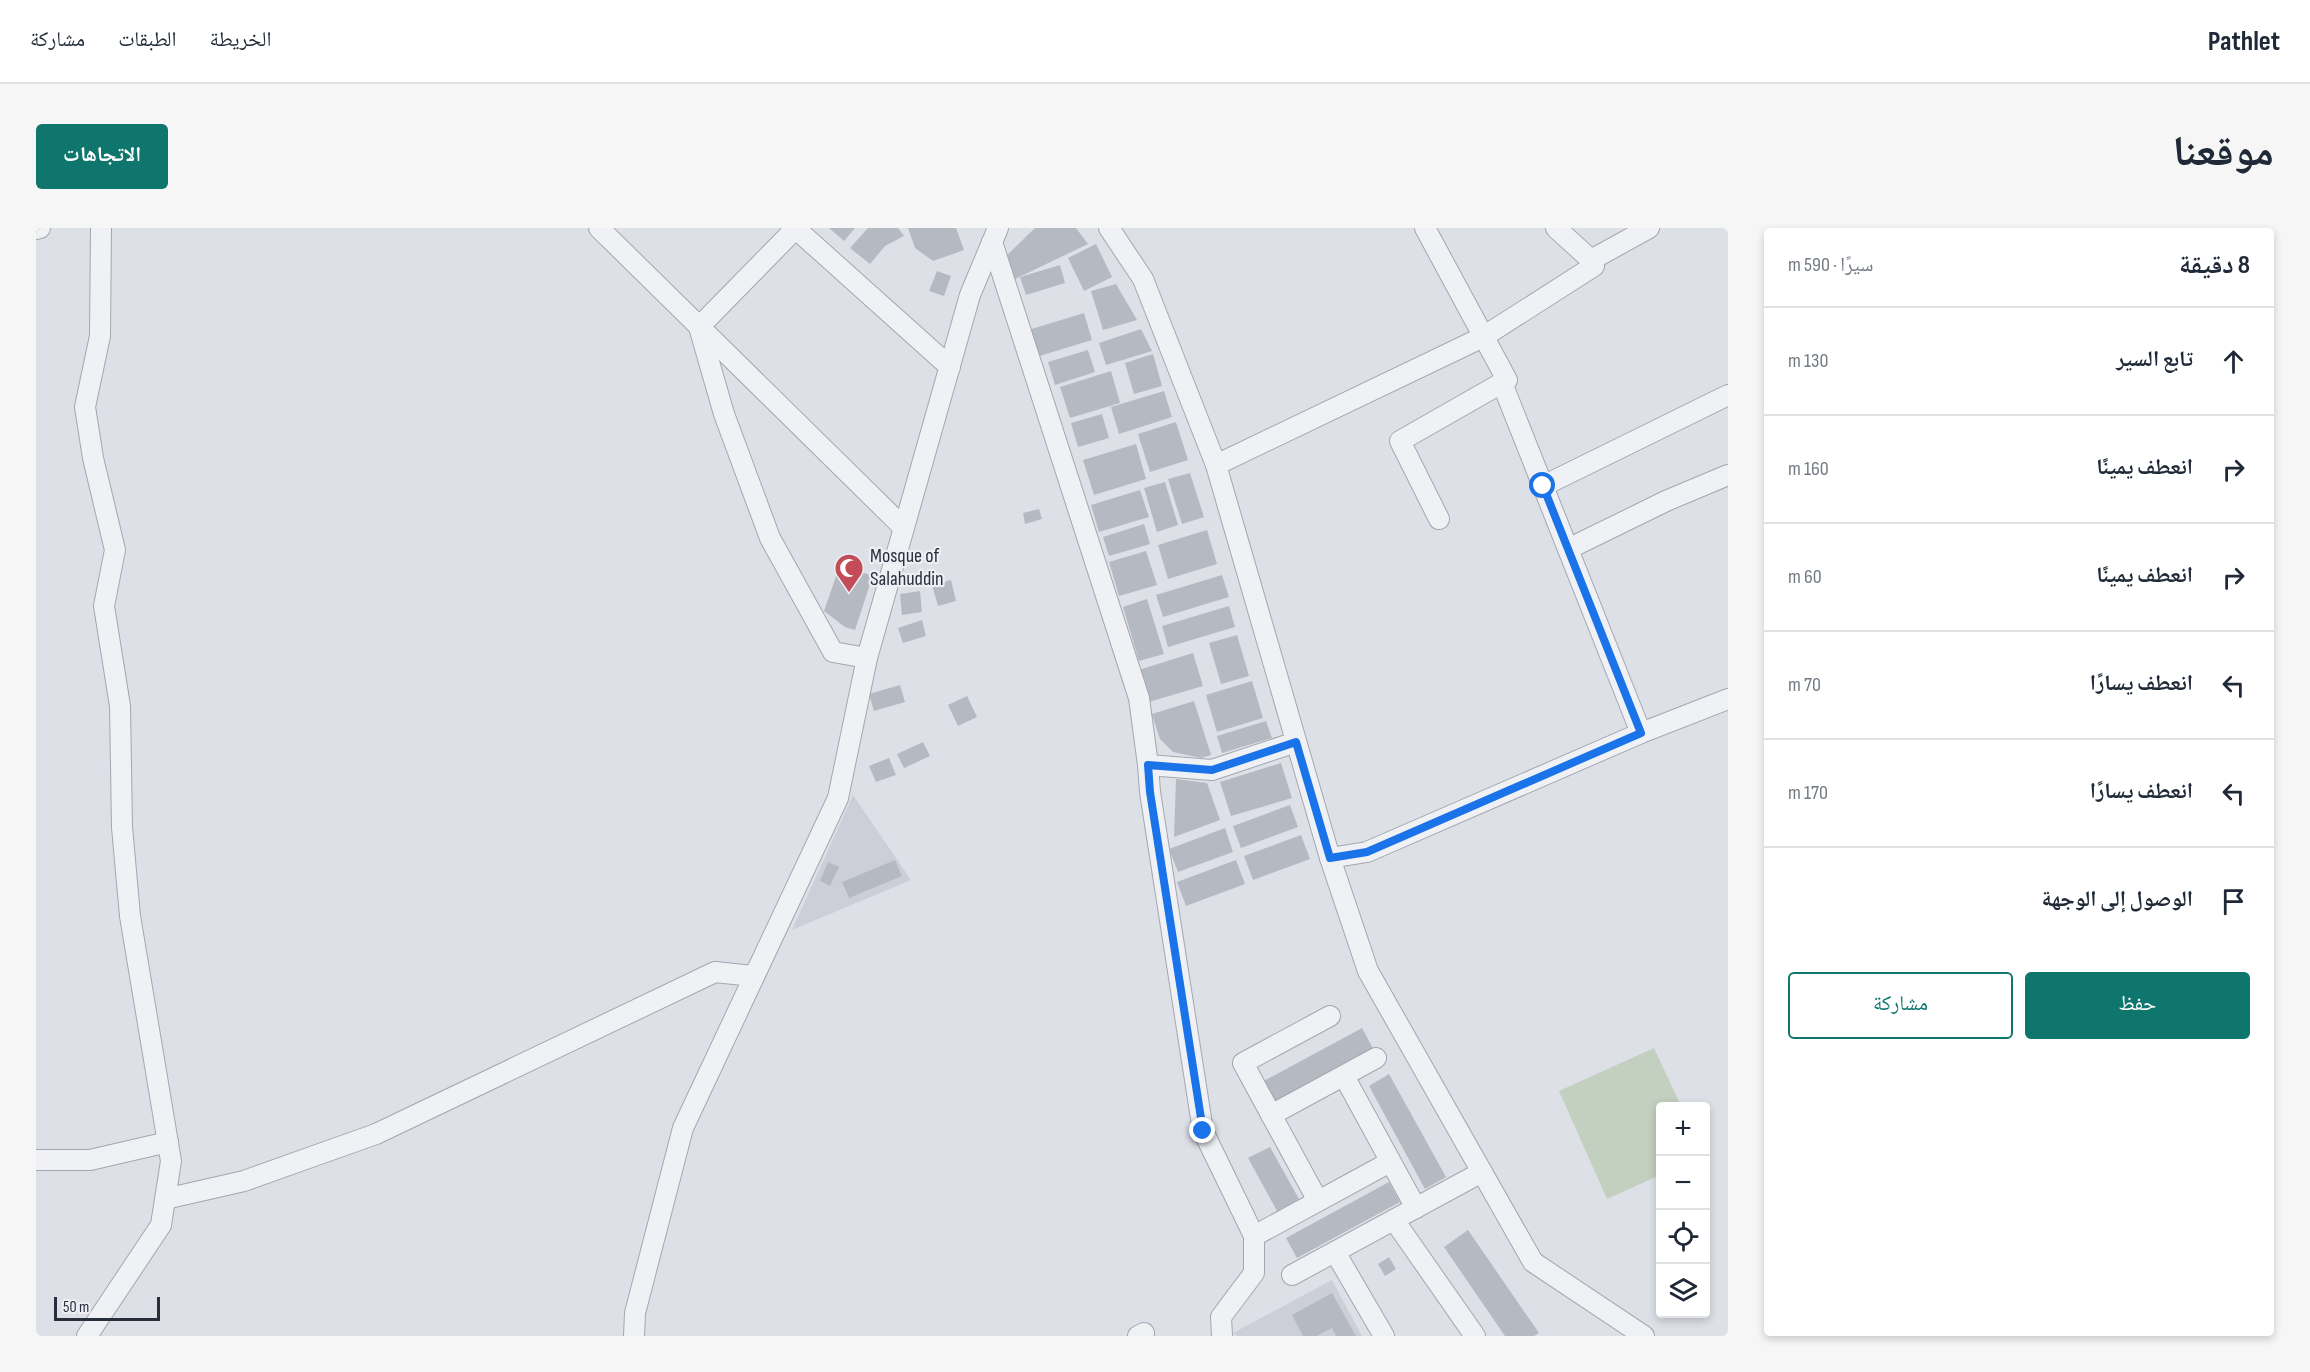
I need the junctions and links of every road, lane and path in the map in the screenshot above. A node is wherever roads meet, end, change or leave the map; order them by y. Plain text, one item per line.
1 (101, 228) edge
2 (599, 228) edge
3 (796, 228) edge
4 (1109, 228) edge
5 (1425, 228) edge
6 (1556, 228) edge
7 (1649, 228) edge
8 (995, 235) edge
9 (1591, 260) junction
10 (699, 327) junction
11 (1483, 337) junction
12 (950, 367) junction
13 (1502, 383) junction
14 (1728, 395) edge
15 (1216, 465) junction
16 (1728, 475) edge
17 (1543, 486) junction
18 (1439, 519) dead end
19 (904, 528) junction
20 (1568, 549) junction
21 (867, 658) junction
22 (1728, 699) edge
23 (1641, 733) junction
24 (1296, 742) junction
25 (1148, 765) junction
26 (1330, 858) junction
27 (753, 976) junction
28 (1330, 1016) dead end
29 (1376, 1058) dead end
30 (1344, 1076) junction
31 (1271, 1116) junction
32 (168, 1142) junction
33 (36, 1160) edge
34 (1390, 1162) junction
35 (1482, 1172) junction
36 (165, 1199) junction
37 (1318, 1201) junction
38 (1416, 1208) junction
39 (1394, 1220) junction
40 (1254, 1236) junction
41 (1335, 1252) junction
42 (1293, 1275) dead end
43 (87, 1336) edge
44 (634, 1336) edge
45 (1222, 1336) edge
46 (1384, 1336) edge
47 (1475, 1336) edge
48 (1644, 1336) edge

1 - 32 street
2 - 10 street
3 - 10 street
3 - 12 street
4 - 15 street
5 - 11 street
6 - 9 street
7 - 9 street
8 - 12 street
8 - 25 street
9 - 11 street
10 - 19 street
10 - 21 street
11 - 13 street
11 - 15 street
12 - 19 street
13 - 17 street
13 - 18 street
14 - 17 street
15 - 24 street
16 - 20 street
17 - 20 street
19 - 21 street
20 - 23 street
21 - 27 street
22 - 23 street
23 - 26 street
24 - 25 street
24 - 26 street
25 - 40 street
26 - 35 street
27 - 36 street
27 - 44 street
28 - 31 street
29 - 30 street
30 - 31 street
30 - 34 street
31 - 37 street
32 - 33 street
32 - 36 street
34 - 37 street
34 - 38 street
35 - 38 street
35 - 48 street
36 - 43 street
37 - 40 street
38 - 39 street
39 - 41 street
39 - 47 street
40 - 45 street
41 - 42 street
41 - 46 street

